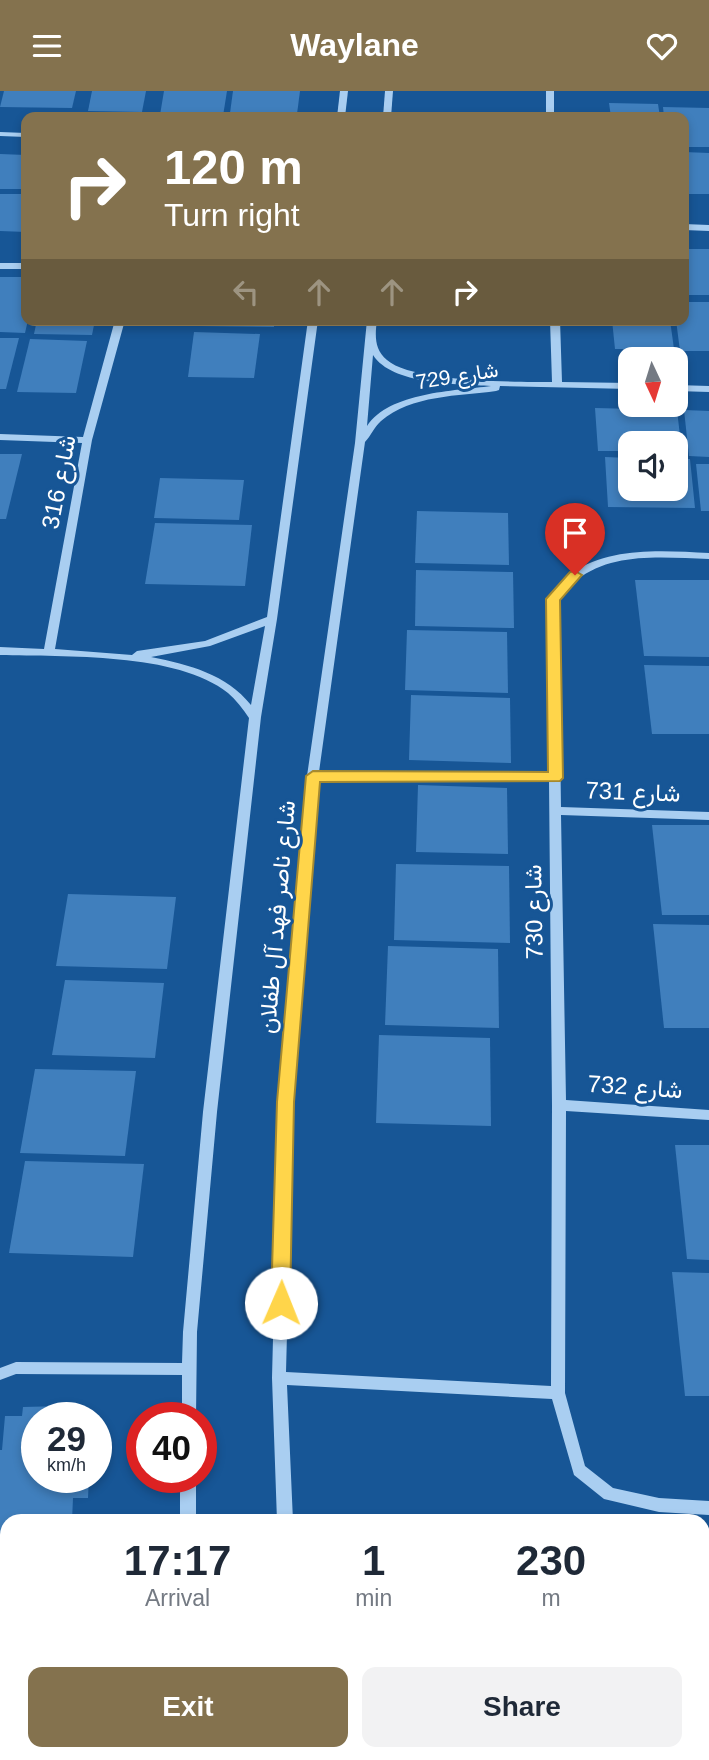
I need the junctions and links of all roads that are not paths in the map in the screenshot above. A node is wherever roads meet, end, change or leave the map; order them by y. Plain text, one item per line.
1 (344, 91) edge
2 (389, 91) edge
3 (550, 91) edge
4 (342, 112) edge
5 (387, 112) edge
6 (550, 112) edge
7 (0, 134) edge
8 (21, 135) edge
9 (689, 227) edge
10 (709, 227) edge
11 (0, 265) edge
12 (21, 266) edge
13 (118, 326) edge
14 (312, 326) edge
15 (371, 326) edge
16 (555, 326) edge
17 (370, 341) junction
18 (535, 383) junction
19 (557, 383) junction
20 (618, 386) edge
21 (688, 388) edge
22 (709, 389) edge
23 (0, 437) edge
24 (87, 440) junction
25 (360, 443) junction
26 (709, 556) edge
27 (272, 619) junction
28 (0, 651) edge
29 (49, 653) junction
30 (123, 657) junction
31 (255, 717) junction
32 (313, 776) junction
33 (555, 778) junction
34 (555, 811) junction
35 (709, 816) edge
36 (559, 1105) junction
37 (709, 1115) edge
38 (190, 1369) junction
39 (0, 1374) edge
40 (279, 1378) junction
41 (558, 1393) junction
42 (189, 1402) edge
43 (188, 1493) edge
44 (709, 1508) edge
45 (188, 1514) edge
46 (285, 1514) edge

1 - 4 street
2 - 5 street
3 - 6 street
7 - 8 street
9 - 10 street
11 - 12 street
13 - 24 street, شارع 316
14 - 27 street, شارع ناصر فهد آل طفلان
15 - 17 street, شارع ناصر فهد آل طفلان
16 - 19 street
17 - 18 street, شارع 729
17 - 25 street, شارع ناصر فهد آل طفلان
18 - 19 street, شارع 729
18 - 25 street, شارع 729
19 - 20 street, شارع 729
21 - 22 street
23 - 24 street
24 - 29 street, شارع 316
25 - 32 street, شارع ناصر فهد آل طفلان
26 - 33 street, شارع 730
27 - 30 street
27 - 31 street, شارع ناصر فهد آل طفلان
28 - 29 street
29 - 30 street
30 - 31 street
31 - 38 street, شارع ناصر فهد آل طفلان
32 - 33 street
32 - 40 street, شارع ناصر فهد آل طفلان
33 - 34 street, شارع 730
34 - 35 street, شارع 731
34 - 36 street, شارع 730
36 - 37 street, شارع 732
36 - 41 street, شارع 730
38 - 39 street
38 - 42 street, شارع ناصر فهد آل طفلان
40 - 41 street
40 - 46 street, شارع ناصر فهد آل طفلان
41 - 44 street, شارع 730
43 - 45 street

